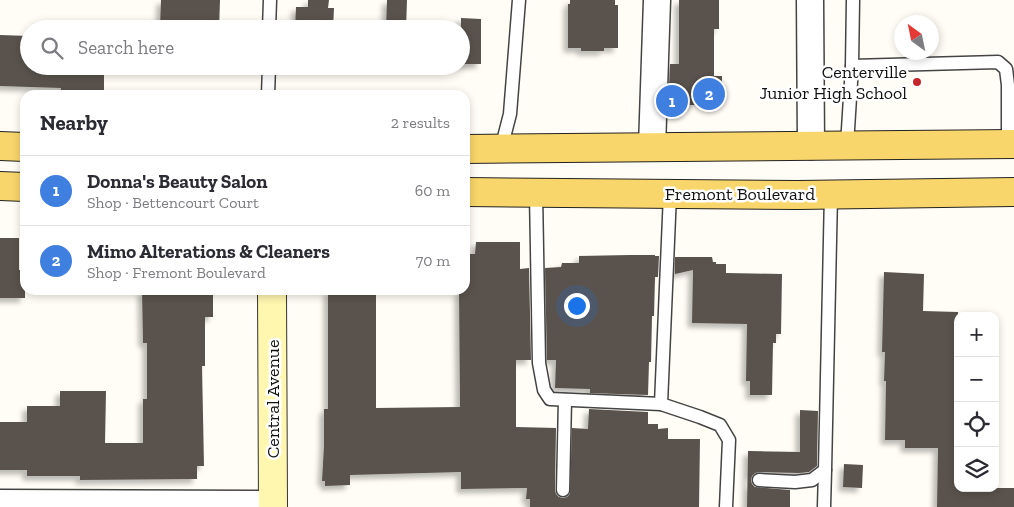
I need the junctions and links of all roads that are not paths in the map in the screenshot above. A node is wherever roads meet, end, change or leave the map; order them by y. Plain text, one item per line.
1 (270, 0) edge
2 (519, 0) edge
3 (656, 0) edge
4 (810, 0) edge
5 (853, 0) edge
6 (269, 20) edge
7 (852, 66) junction
8 (269, 75) edge
9 (268, 90) edge
10 (1011, 144) edge
11 (847, 145) junction
12 (0, 146) edge
13 (811, 146) junction
14 (20, 147) edge
15 (652, 147) junction
16 (501, 148) junction
17 (470, 149) edge
18 (0, 186) edge
19 (20, 187) edge
20 (470, 192) edge
21 (1014, 192) edge
22 (536, 193) junction
23 (670, 194) junction
24 (832, 194) junction
25 (272, 295) edge
26 (565, 400) junction
27 (661, 404) junction
28 (825, 470) junction
29 (758, 480) dead end
30 (563, 490) dead end
31 (0, 503) edge
32 (273, 505) edge
33 (726, 507) edge
34 (824, 507) edge

1 - 6 lane
2 - 16 lane
3 - 15 street
4 - 13 street
5 - 7 lane
7 - 10 lane
7 - 11 lane
8 - 9 lane
10 - 11 main road
11 - 13 main road
12 - 14 main road
13 - 15 main road
15 - 16 main road
16 - 17 main road
18 - 19 main road
20 - 22 main road, Fremont Boulevard
21 - 24 main road, Fremont Boulevard
22 - 23 main road, Fremont Boulevard
22 - 26 lane
23 - 24 main road, Fremont Boulevard
23 - 27 lane
24 - 28 lane
25 - 32 main road, Central Avenue
26 - 27 lane
26 - 30 lane
27 - 33 lane
28 - 29 lane
28 - 34 lane
31 - 32 street

